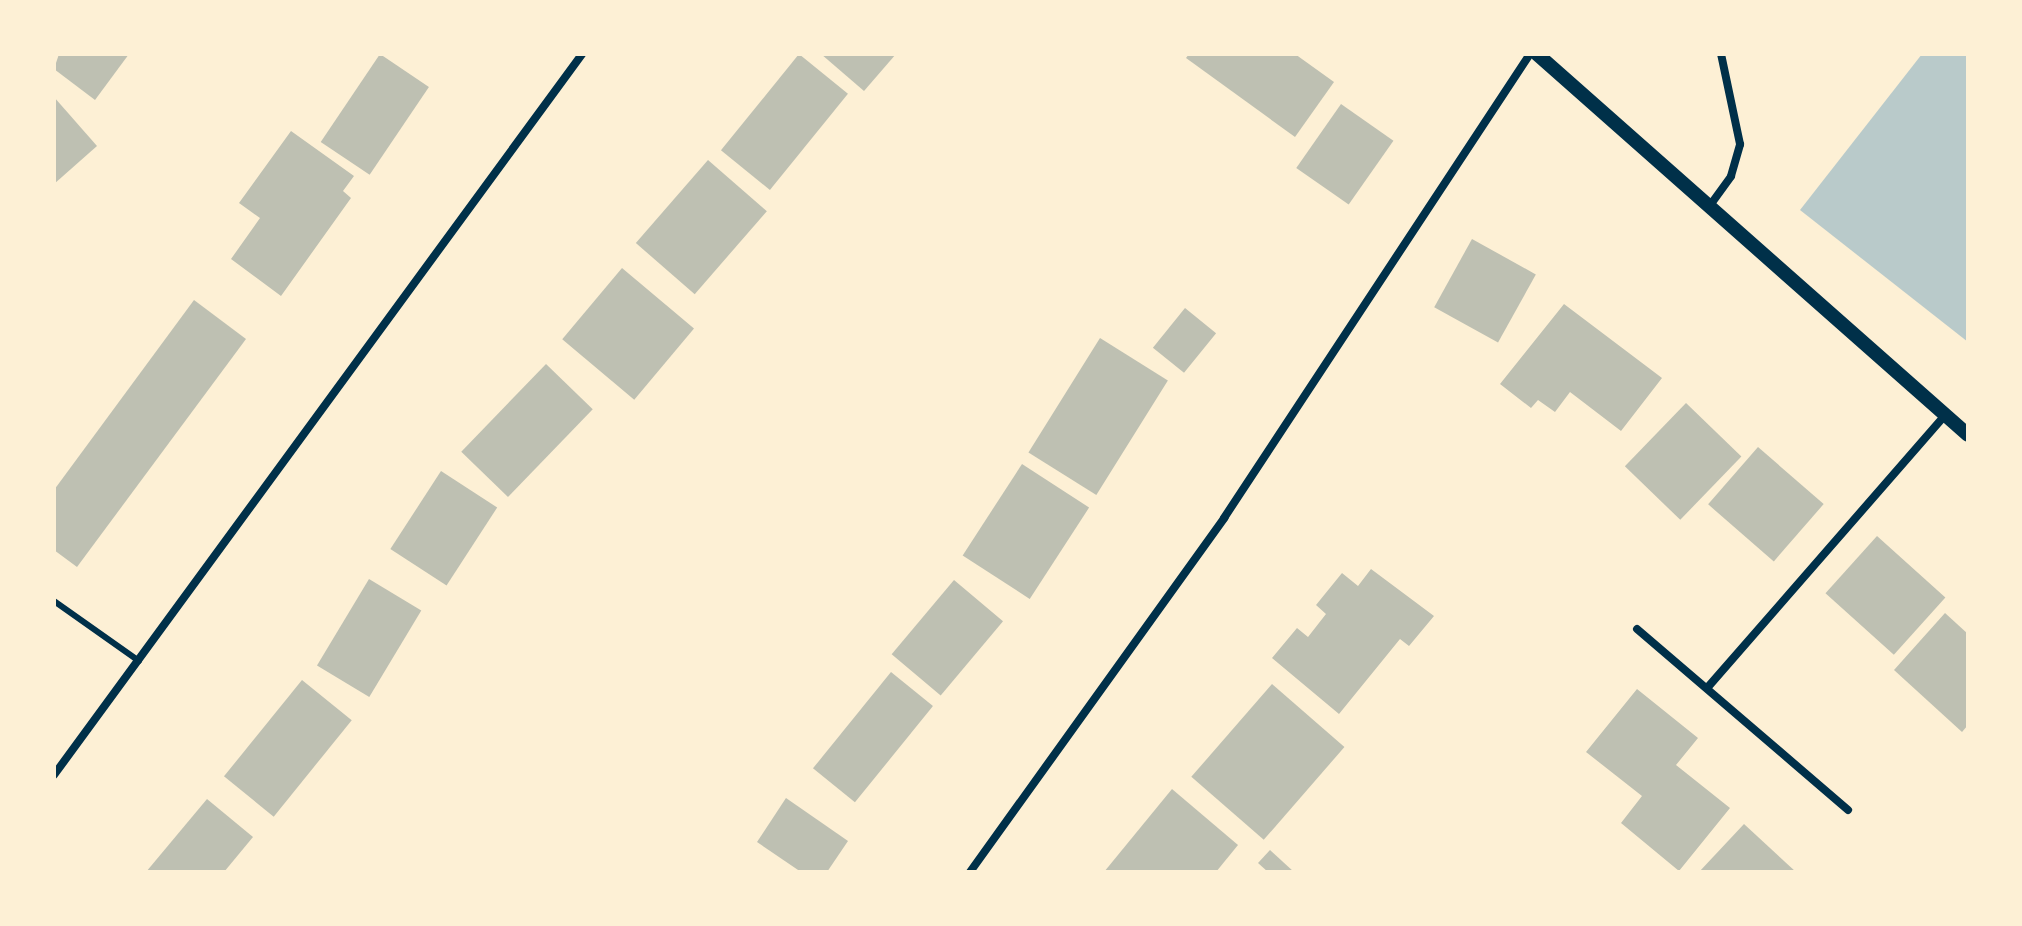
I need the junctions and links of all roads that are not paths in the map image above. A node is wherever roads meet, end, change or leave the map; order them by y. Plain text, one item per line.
1 (582, 54) edge
2 (1530, 54) edge
3 (1537, 54) edge
4 (1721, 54) edge
5 (1711, 204) junction
6 (1945, 415) junction
7 (1968, 435) edge
8 (54, 601) edge
9 (1637, 629) dead end
10 (139, 661) junction
11 (1708, 687) junction
12 (54, 775) edge
13 (1848, 810) dead end
14 (970, 872) edge

1 - 10 street
2 - 14 street
3 - 5 street
4 - 5 street
5 - 6 street
6 - 7 street
6 - 11 street
8 - 10 lane
9 - 11 street
10 - 12 street
11 - 13 street

